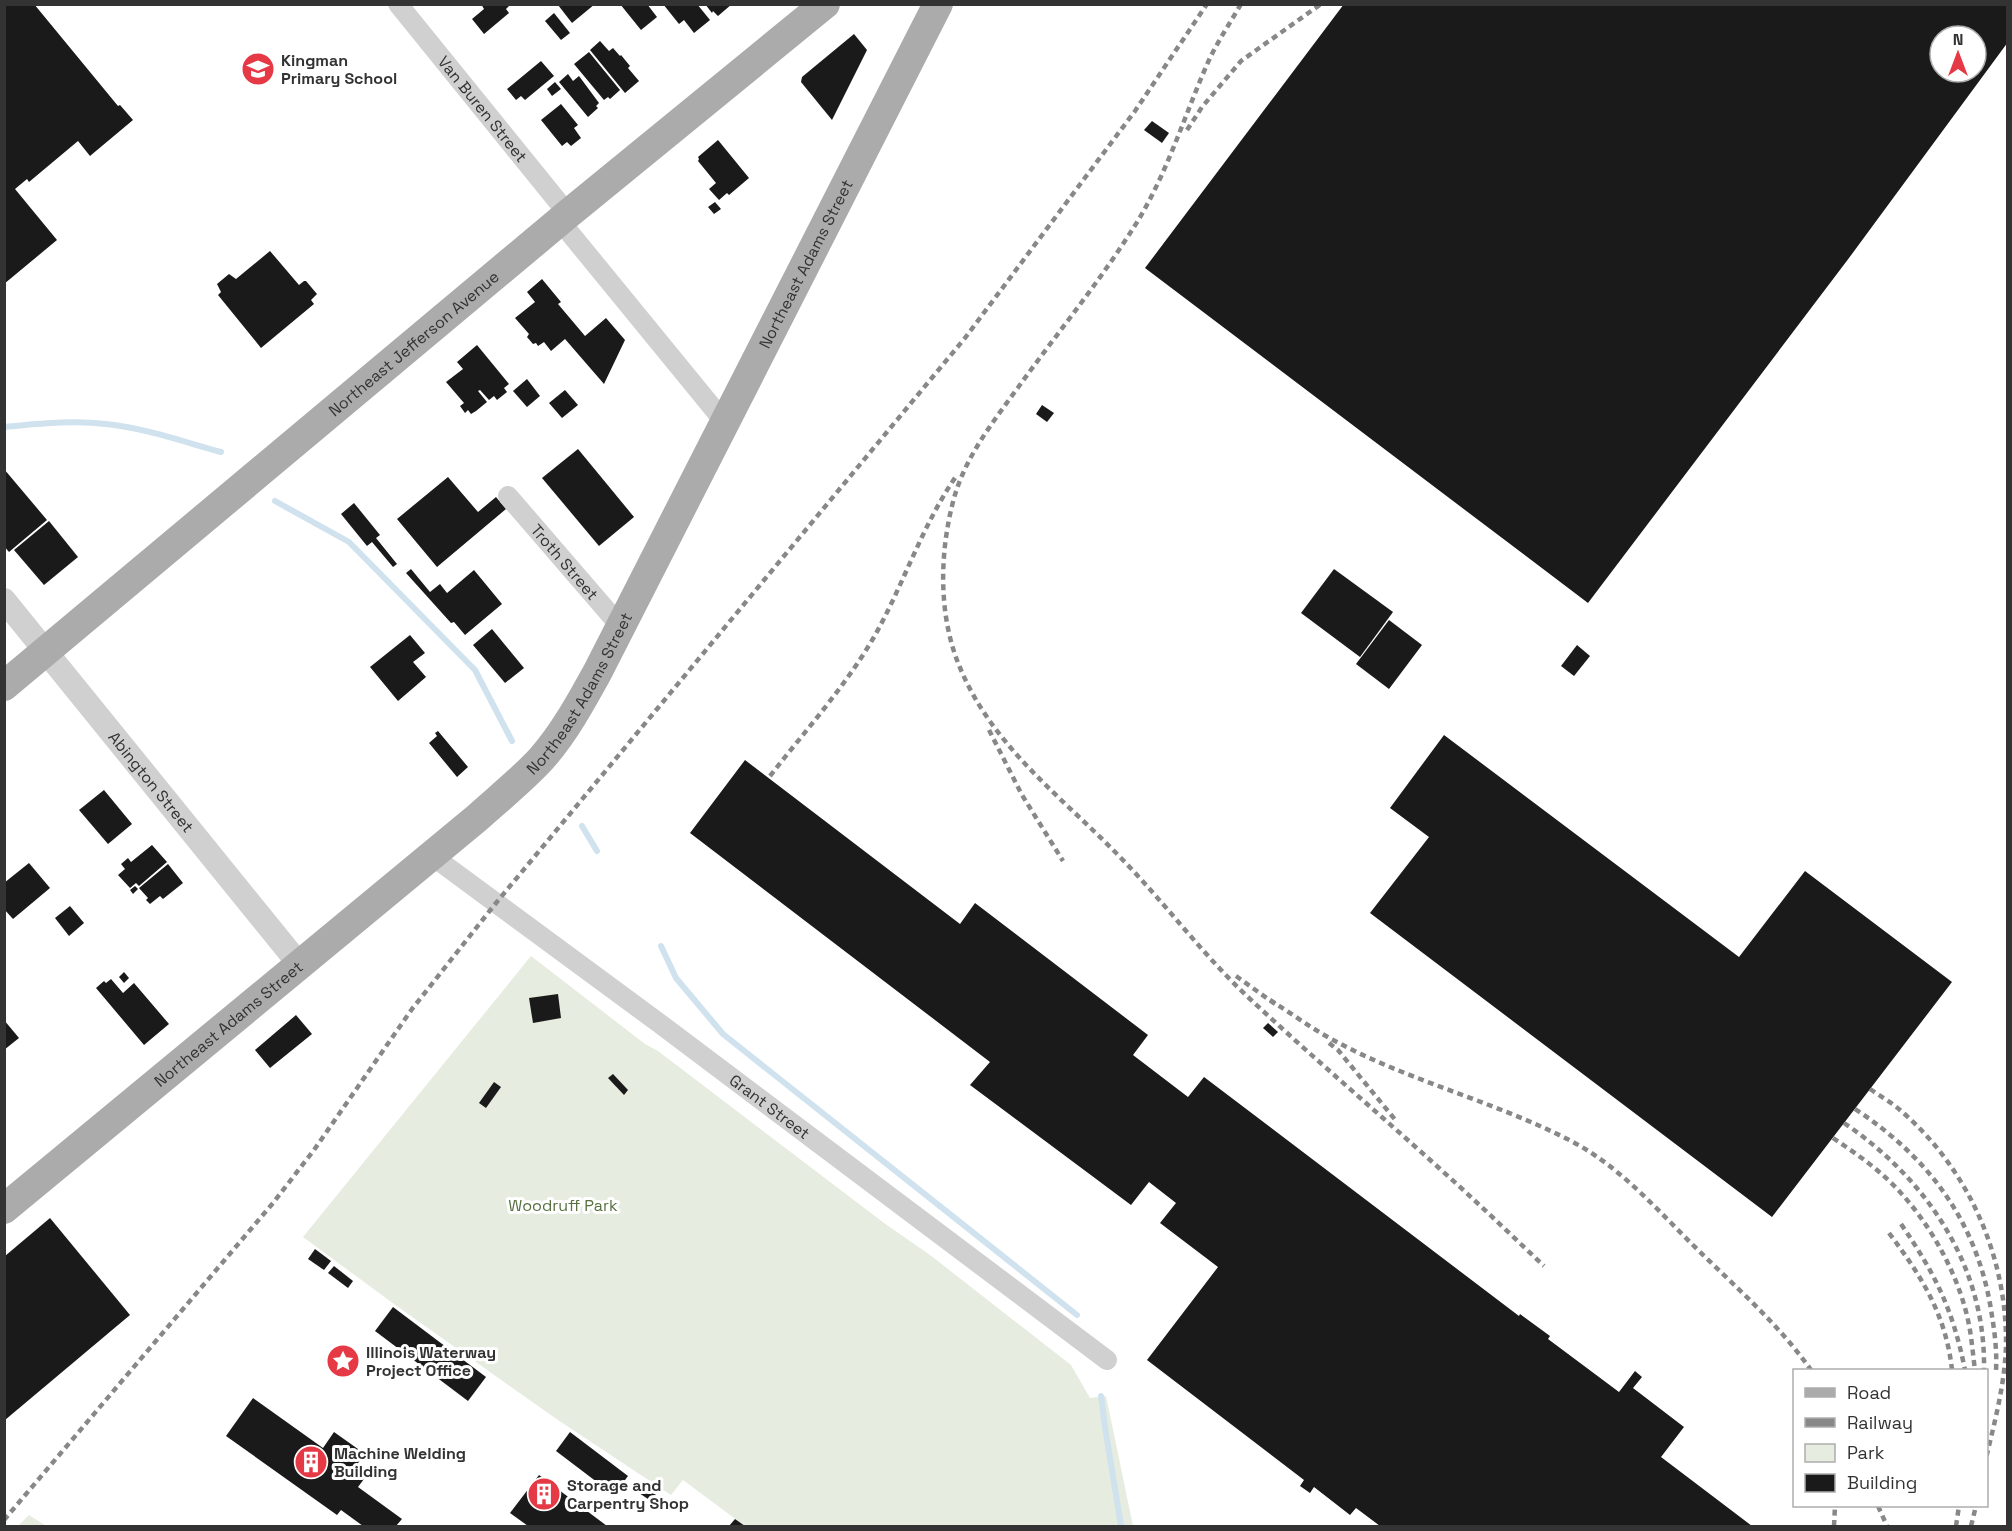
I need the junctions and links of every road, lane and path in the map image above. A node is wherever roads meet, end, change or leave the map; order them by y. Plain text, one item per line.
1 (398, 4) edge
2 (825, 4) edge
3 (833, 4) edge
4 (917, 4) edge
5 (938, 4) edge
6 (751, 65) junction
7 (842, 196) junction
8 (564, 217) junction
9 (726, 424) junction
10 (508, 496) dead end
11 (4, 600) edge
12 (621, 627) junction
13 (46, 652) junction
14 (4, 686) edge
15 (431, 855) junction
16 (299, 964) junction
17 (4, 1209) edge
18 (1107, 1360) dead end

1 - 8 street, Van Buren Street
2 - 6 main road, Northeast Jefferson Avenue
3 - 6 main road
4 - 7 main road
5 - 7 main road, Northeast Adams Street
6 - 8 main road, Northeast Jefferson Avenue
7 - 9 main road, Northeast Adams Street
8 - 9 street, Van Buren Street
8 - 13 main road, Northeast Jefferson Avenue
9 - 12 main road, Northeast Adams Street
10 - 12 street, Troth Street
11 - 13 street, Abington Street
12 - 15 main road, Northeast Adams Street
13 - 14 main road, Northeast Jefferson Avenue
13 - 16 street, Abington Street
15 - 16 main road, Northeast Adams Street
15 - 18 street, Grant Street
16 - 17 main road, Northeast Adams Street

